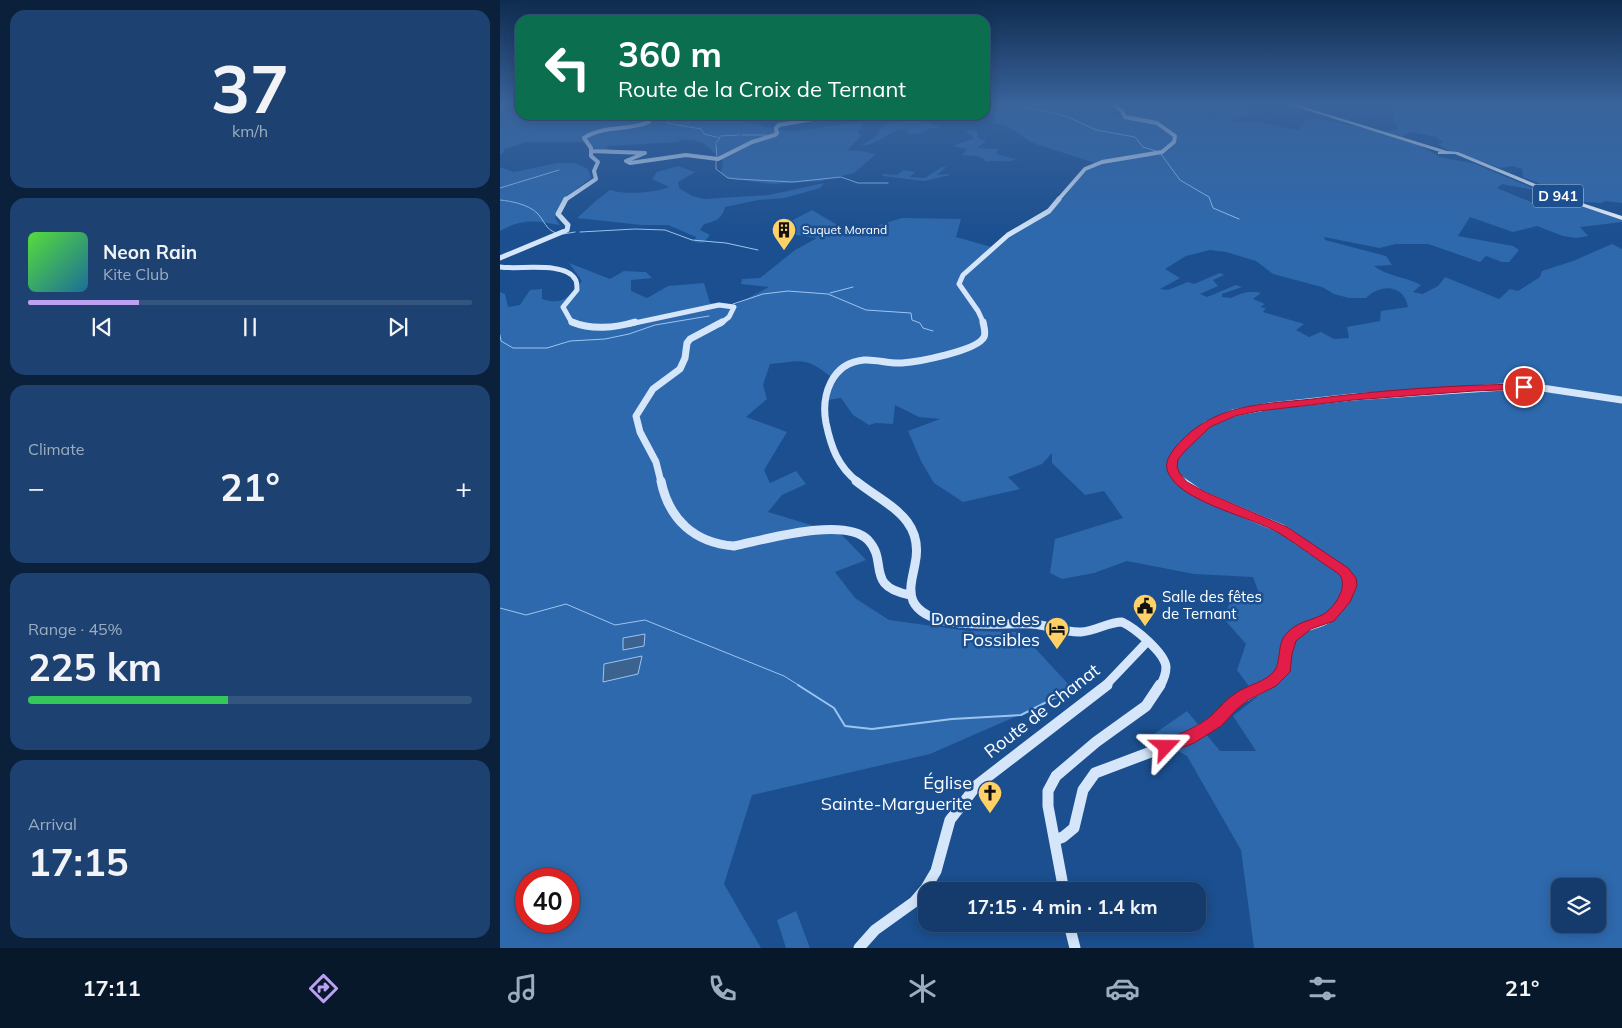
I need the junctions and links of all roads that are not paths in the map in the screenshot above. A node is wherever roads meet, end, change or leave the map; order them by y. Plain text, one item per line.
1 (590, 147) edge
2 (742, 147) edge
3 (1169, 147) edge
4 (1426, 147) edge
5 (1432, 147) edge
6 (591, 151) junction
7 (1447, 152) junction
8 (1440, 154) junction
9 (1459, 156) junction
10 (1452, 158) junction
11 (1496, 169) junction
12 (1622, 218) edge
13 (500, 258) edge
14 (500, 267) edge
15 (1622, 400) edge
16 (910, 595) junction
17 (1146, 642) junction
18 (1055, 840) junction
19 (1062, 882) edge
20 (1071, 932) edge
21 (859, 948) edge
22 (1075, 948) edge

1 - 6 street
2 - 6 street
3 - 16 street
4 - 8 main road
5 - 7 main road
6 - 13 street
7 - 8 main road
7 - 9 main road
8 - 10 main road
9 - 10 main road
9 - 11 main road, D 941
10 - 11 main road, D 941
11 - 12 main road, D 941
14 - 16 street
15 - 18 street
16 - 17 street
17 - 18 street
17 - 21 street, Route de Chanat
18 - 19 street
20 - 22 street

